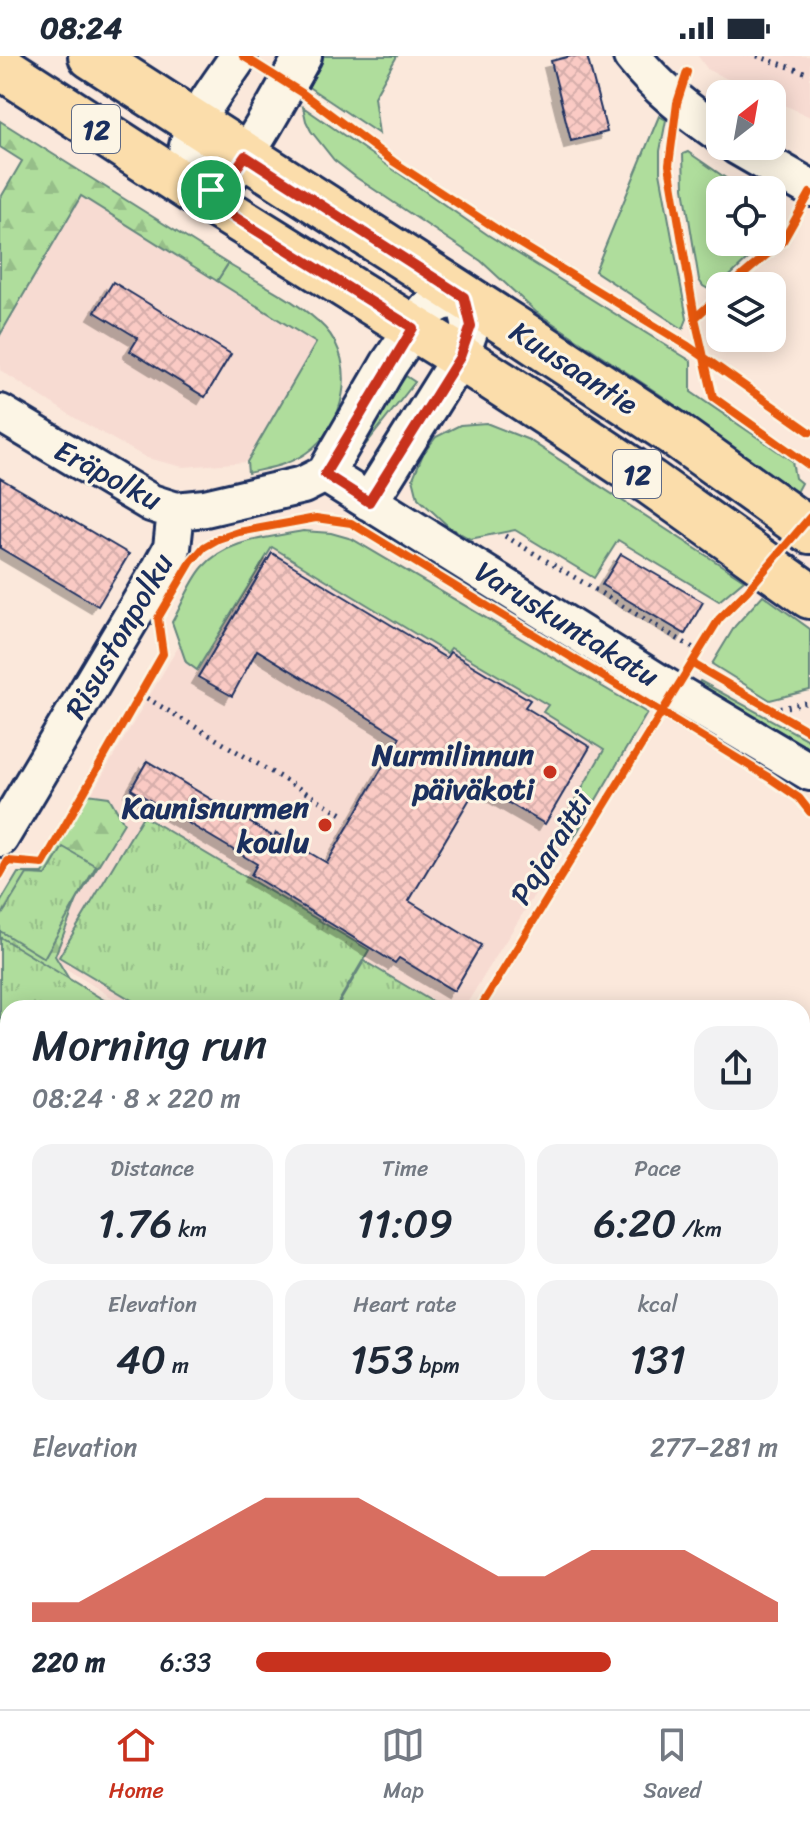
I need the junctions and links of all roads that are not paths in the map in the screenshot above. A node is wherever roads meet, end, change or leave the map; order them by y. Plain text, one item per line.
1 (91, 56) edge
2 (239, 56) edge
3 (303, 56) edge
4 (632, 56) edge
5 (0, 66) edge
6 (195, 124) junction
7 (706, 124) edge
8 (245, 156) junction
9 (761, 160) edge
10 (810, 188) edge
11 (193, 191) junction
12 (464, 297) junction
13 (413, 328) junction
14 (460, 357) junction
15 (0, 413) edge
16 (325, 474) junction
17 (369, 502) junction
18 (176, 511) junction
19 (810, 531) edge
20 (810, 596) edge
21 (810, 772) edge
22 (0, 838) edge

1 - 6 main road, Kuusaantie / 12
2 - 6 street
3 - 8 street
4 - 7 street
5 - 11 main road, Kuusaantie / 12
6 - 8 main road, Kuusaantie / 12
6 - 11 street
8 - 11 street
8 - 12 main road, Kuusaantie / 12
9 - 10 street
11 - 13 main road, Kuusaantie / 12
12 - 13 street
12 - 14 street
12 - 19 main road, Kuusaantie / 12
13 - 14 main road, Kuusaantie / 12
13 - 16 street
14 - 17 street
14 - 20 main road, Kuusaantie / 12
15 - 18 street, Eräpolku
16 - 17 street, Varuskuntakatu
16 - 18 street, Risustonpolku
17 - 21 street, Varuskuntakatu
18 - 22 street, Risustonpolku

